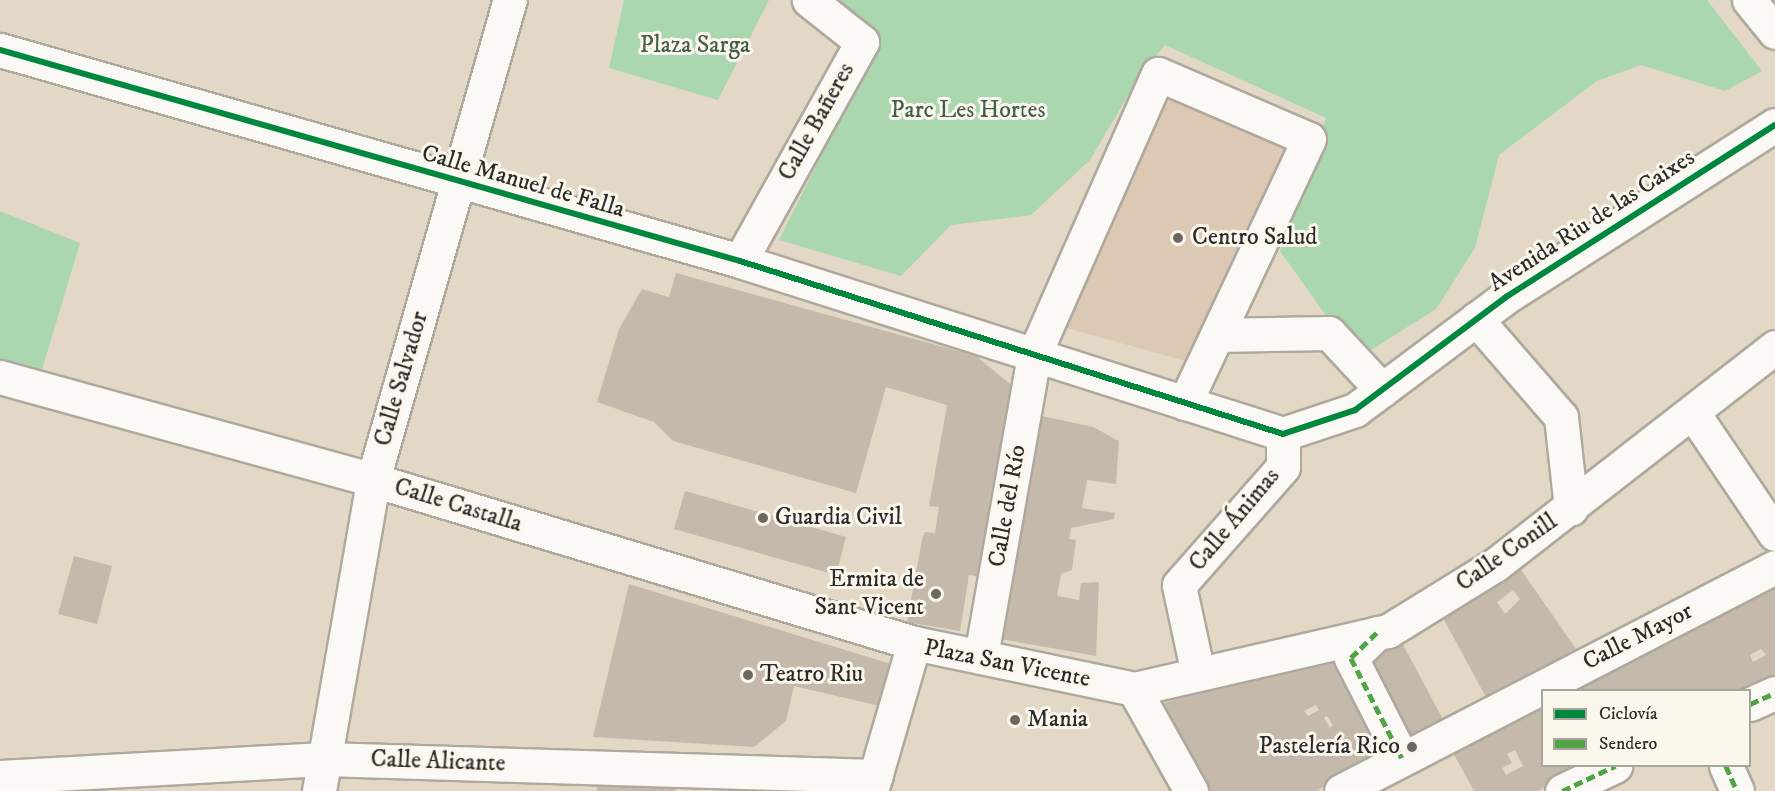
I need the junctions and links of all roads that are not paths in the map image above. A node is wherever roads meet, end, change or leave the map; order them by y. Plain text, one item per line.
1 (510, 0) edge
2 (809, 0) edge
3 (1749, 0) edge
4 (1775, 32) edge
5 (0, 50) edge
6 (1775, 125) edge
7 (460, 183) junction
8 (740, 261) junction
9 (1476, 319) junction
10 (1217, 335) junction
11 (1775, 347) edge
12 (1034, 355) junction
13 (0, 377) edge
14 (1382, 390) junction
15 (1185, 403) junction
16 (1693, 413) junction
17 (1283, 434) junction
18 (373, 480) junction
19 (1571, 508) junction
20 (1775, 534) edge
21 (1775, 567) edge
22 (1377, 633) junction
23 (914, 643) junction
24 (981, 656) junction
25 (1198, 674) junction
26 (1134, 689) junction
27 (1775, 693) edge
28 (1751, 703) edge
29 (1402, 758) junction
30 (324, 759) junction
31 (1611, 767) edge
32 (1727, 767) edge
33 (0, 777) edge
34 (877, 786) edge
35 (319, 791) edge
36 (1191, 791) edge
37 (1341, 791) edge
38 (1562, 791) edge
39 (1737, 791) edge

1 - 7 street, Calle Salvador
2 - 8 street, Calle Bañeres
3 - 4 street
5 - 7 street, Calle Manuel de Falla
6 - 9 street, Avenida Riu de las Caixes
7 - 8 street, Calle Manuel de Falla
7 - 18 street, Calle Salvador
8 - 12 street, Calle Manuel de Falla
9 - 14 street, Avenida Riu de las Caixes
9 - 19 street
10 - 12 street, Calle del Río
10 - 14 street
10 - 15 street
11 - 16 street, Calle Conill
12 - 15 street
12 - 24 street, Calle del Río
13 - 18 street, Calle Castalla
14 - 17 street, Avenida Riu de las Caixes
15 - 17 street
16 - 19 street, Calle Conill
16 - 20 street
17 - 25 street, Calle Ánimas
18 - 23 street, Calle Castalla
18 - 30 street, Calle Salvador
19 - 22 street, Calle Conill
21 - 29 street, Calle Mayor
22 - 25 street, Calle Conill
22 - 29 street
23 - 24 street, Plaza San Vicente
23 - 34 street, Plaza San Vicente
24 - 26 street, Plaza San Vicente
25 - 26 street, Plaza San Vicente
26 - 36 street
27 - 28 street
29 - 37 street, Calle Mayor
30 - 33 street, Calle Alicante
30 - 34 street, Calle Alicante
30 - 35 street, Calle Salvador
31 - 38 street
32 - 39 street

